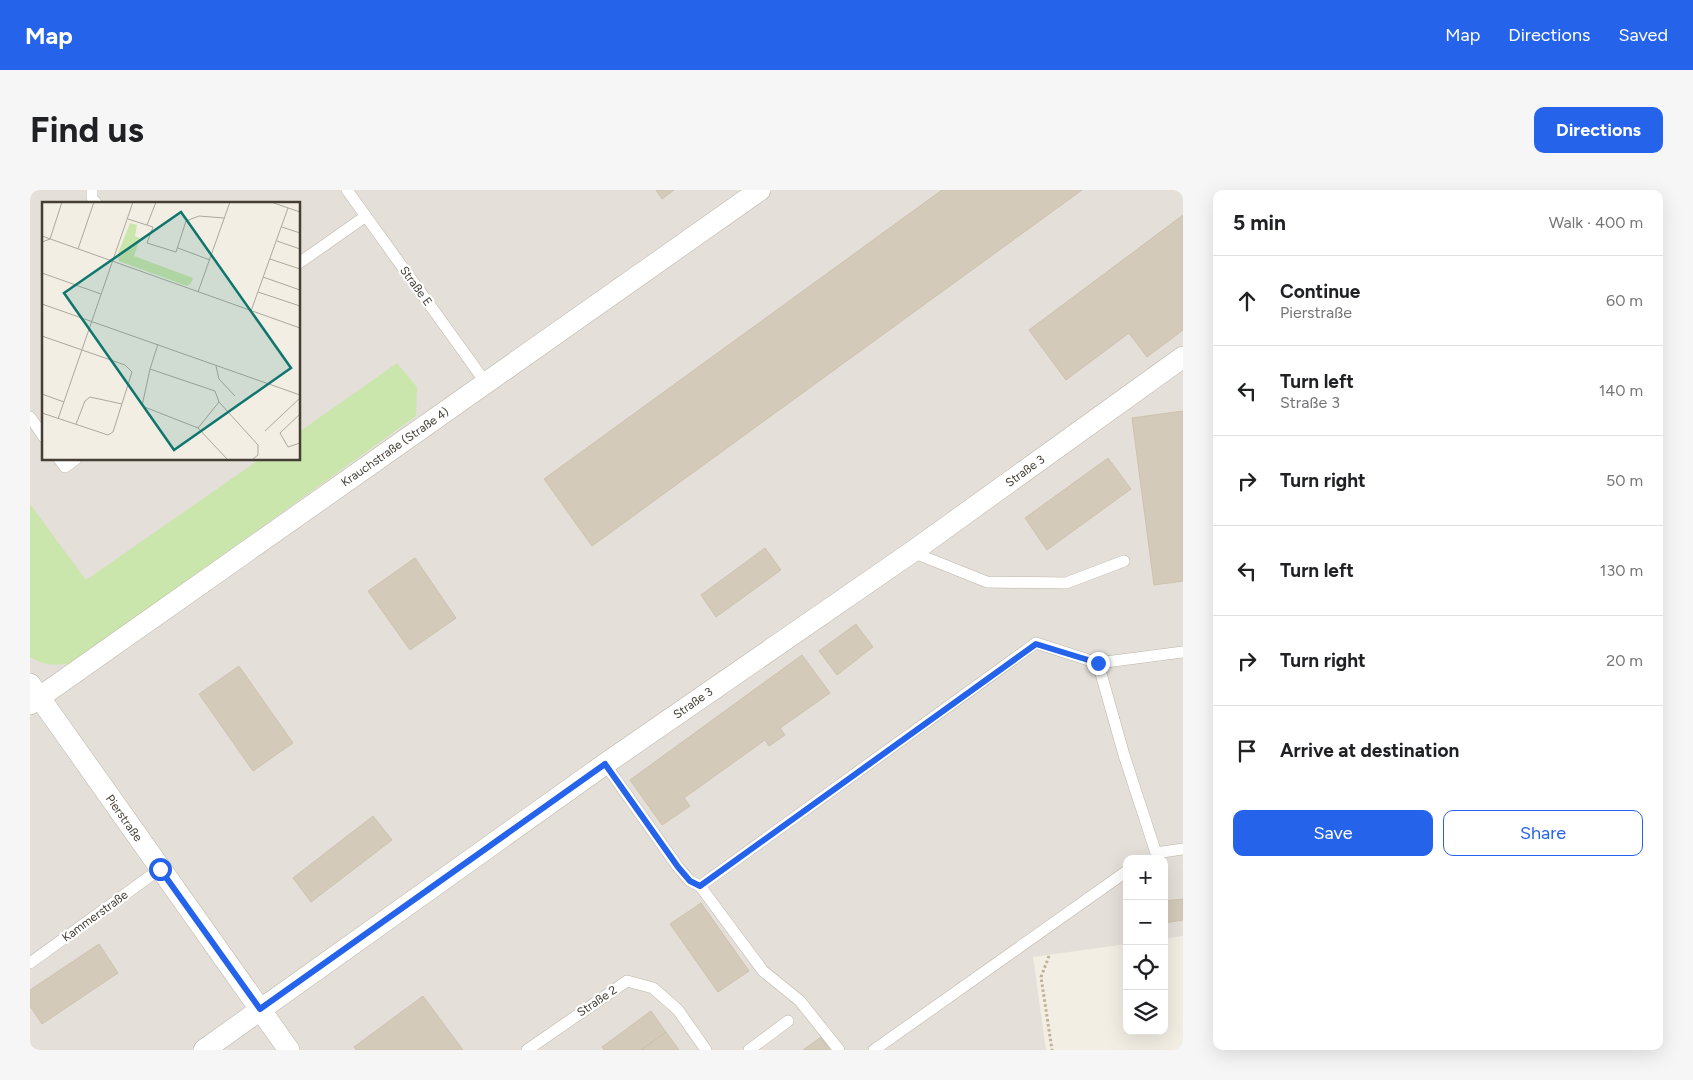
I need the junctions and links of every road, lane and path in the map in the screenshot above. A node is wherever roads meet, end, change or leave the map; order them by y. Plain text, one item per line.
1 (92, 190) edge
2 (347, 190) edge
3 (760, 190) edge
4 (95, 202) edge
5 (366, 216) junction
6 (300, 262) edge
7 (1183, 357) edge
8 (486, 383) junction
9 (30, 417) edge
10 (42, 433) edge
11 (60, 460) edge
12 (75, 460) edge
13 (912, 552) junction
14 (1124, 561) dead end
15 (1183, 652) edge
16 (1098, 663) junction
17 (33, 695) edge
18 (605, 764) junction
19 (1183, 849) edge
20 (1151, 855) edge
21 (1156, 855) edge
22 (160, 869) junction
23 (1123, 874) edge
24 (700, 886) junction
25 (1049, 956) dead end
26 (30, 963) edge
27 (260, 1009) junction
28 (788, 1021) dead end
29 (204, 1050) edge
30 (289, 1050) edge
31 (527, 1050) edge
32 (706, 1050) edge
33 (749, 1050) edge
34 (839, 1050) edge
35 (874, 1050) edge
36 (1052, 1050) edge

1 - 4 lane
2 - 5 lane, Straße E
3 - 8 street, Krauchstraße (Straße 4)
5 - 6 lane
5 - 8 lane, Straße E
7 - 13 street, Straße 3
8 - 17 street, Krauchstraße (Straße 4)
9 - 10 lane
11 - 12 lane
13 - 14 lane
13 - 18 street, Straße 3
15 - 16 lane
16 - 20 lane
16 - 24 lane
17 - 22 street, Pierstraße
18 - 24 lane
18 - 27 street, Straße 3
19 - 21 lane
22 - 26 lane, Kammerstraße
22 - 27 street, Pierstraße
23 - 35 lane
24 - 34 lane
25 - 36 path
27 - 29 street, Straße 3
27 - 30 street, Pierstraße
28 - 33 lane
31 - 32 lane, Straße 2

